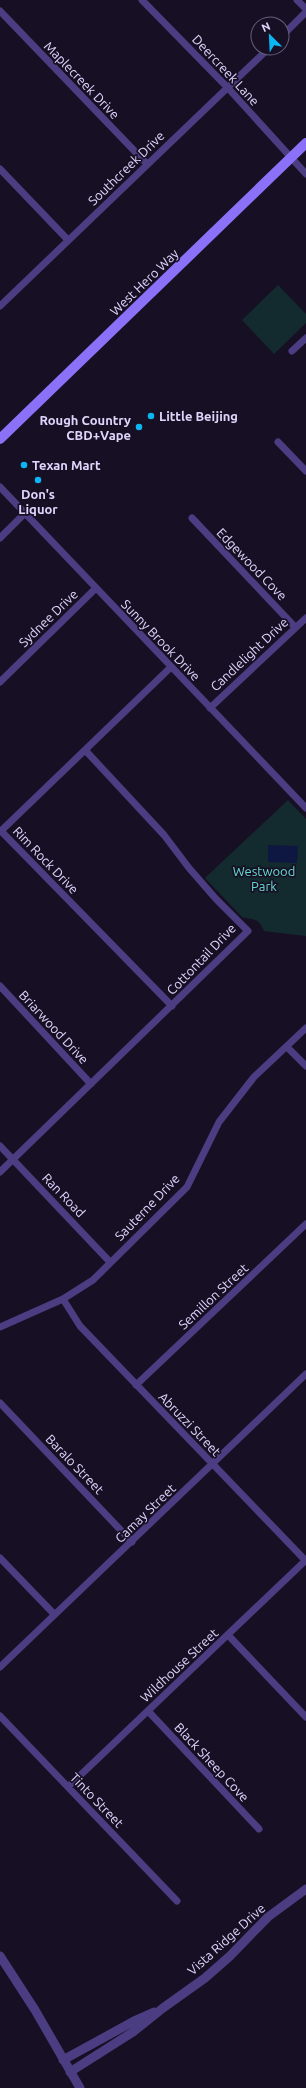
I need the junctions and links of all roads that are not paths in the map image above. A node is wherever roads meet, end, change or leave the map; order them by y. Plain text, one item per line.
1 (142, 0) edge
2 (297, 0) edge
3 (306, 9) edge
4 (0, 11) edge
5 (306, 12) edge
6 (290, 28) edge
7 (261, 56) edge
8 (228, 88) junction
9 (306, 143) edge
10 (290, 158) junction
11 (147, 164) junction
12 (0, 168) edge
13 (306, 174) edge
14 (68, 240) junction
15 (0, 306) edge
16 (306, 338) edge
17 (292, 351) dead end
18 (0, 439) edge
19 (278, 442) dead end
20 (306, 471) edge
21 (0, 487) edge
22 (25, 513) junction
23 (192, 518) dead end
24 (0, 538) edge
25 (95, 589) junction
26 (306, 618) edge
27 (295, 626) junction
28 (171, 667) junction
29 (0, 682) edge
30 (210, 708) junction
31 (85, 750) junction
32 (306, 808) edge
33 (0, 986) edge
34 (172, 1006) junction
35 (306, 1028) edge
36 (287, 1047) junction
37 (306, 1066) edge
38 (91, 1084) junction
39 (0, 1146) edge
40 (13, 1160) junction
41 (0, 1172) edge
42 (306, 1224) edge
43 (110, 1262) junction
44 (63, 1299) junction
45 (0, 1327) edge
46 (306, 1374) edge
47 (136, 1385) junction
48 (0, 1403) edge
49 (213, 1464) junction
50 (132, 1542) junction
51 (0, 1558) edge
52 (306, 1560) edge
53 (54, 1614) junction
54 (228, 1635) junction
55 (0, 1667) edge
56 (148, 1711) junction
57 (0, 1716) edge
58 (306, 1717) edge
59 (68, 1787) junction
60 (259, 1829) dead end
61 (306, 1889) edge
62 (177, 1901) dead end
63 (0, 1956) edge
64 (162, 2008) junction
65 (63, 2060) junction
66 (70, 2072) junction
67 (80, 2088) edge

1 - 8 street, Deercreek Lane
2 - 3 street
4 - 11 street, Maplecreek Drive
5 - 6 street
7 - 8 street, Southcreek Drive
8 - 10 street, Deercreek Lane
8 - 11 street, Southcreek Drive
9 - 10 main road, West Hero Way
10 - 13 street, Deercreek Lane
10 - 18 main road, West Hero Way
11 - 14 street, Southcreek Drive
12 - 14 street
14 - 15 street, Southcreek Drive
16 - 17 street
19 - 20 street
21 - 22 street, Sunny Brook Drive
22 - 24 street
22 - 25 street, Sunny Brook Drive
23 - 27 street, Edgewood Cove
25 - 28 street, Sunny Brook Drive
25 - 29 street, Sydnee Drive
26 - 27 street, Candlelight Drive
27 - 30 street, Candlelight Drive
28 - 30 street, Sunny Brook Drive
28 - 31 street, Rim Rock Drive
30 - 32 street, Sunny Brook Drive
31 - 34 street, Cottontail Drive
31 - 34 street, Rim Rock Drive
33 - 38 street, Briarwood Drive
34 - 38 street, Cottontail Drive
35 - 36 street, Sauterne Drive
36 - 37 street
36 - 43 street, Sauterne Drive
38 - 40 street, Cottontail Drive
39 - 40 street, Ran Road
40 - 41 street, Cottontail Drive
40 - 43 street, Ran Road
42 - 47 street, Semillon Street
43 - 44 street, Sauterne Drive
44 - 45 street, Sauterne Drive
44 - 47 street, Abruzzi Street
46 - 49 street, Camay Street
47 - 49 street, Abruzzi Street
48 - 50 street, Baralo Street
49 - 50 street, Camay Street
49 - 52 street, Abruzzi Street
50 - 53 street, Camay Street
51 - 53 street
52 - 54 street, Wildhouse Street
53 - 55 street, Camay Street
54 - 56 street, Wildhouse Street
54 - 58 street
56 - 59 street, Wildhouse Street
56 - 60 street, Black Sheep Cove
57 - 59 street, Tinto Street
59 - 62 street, Tinto Street
61 - 64 street, Vista Ridge Drive
63 - 65 street
64 - 65 street, Vista Ridge Drive
64 - 66 street, Vista Ridge Drive
65 - 66 street
66 - 67 street

